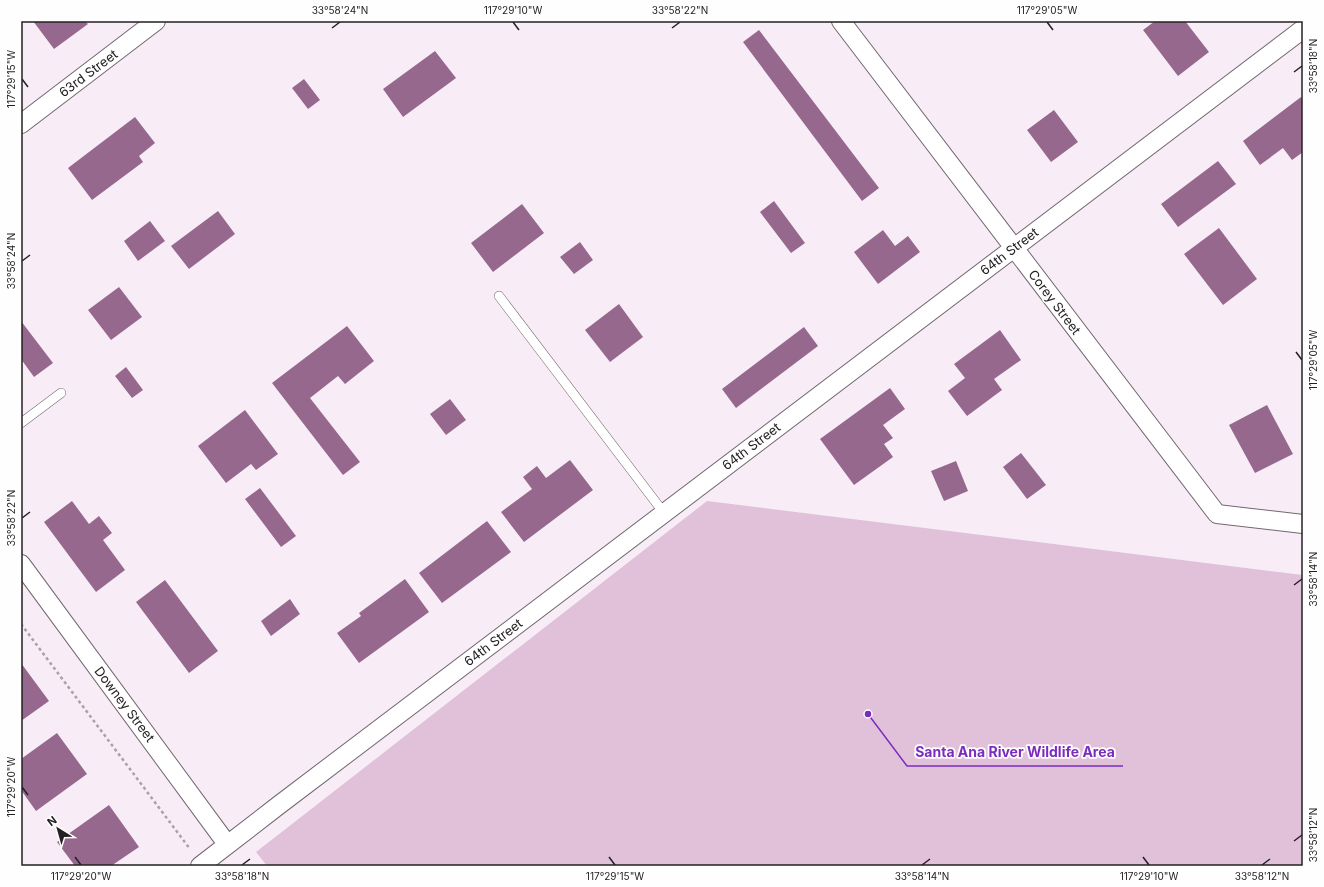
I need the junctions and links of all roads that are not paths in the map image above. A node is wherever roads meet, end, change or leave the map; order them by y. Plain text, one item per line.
1 (156, 21) edge
2 (841, 21) edge
3 (1303, 29) edge
4 (21, 124) edge
5 (1014, 247) junction
6 (499, 296) dead end
7 (61, 393) dead end
8 (21, 423) edge
9 (664, 512) junction
10 (1303, 524) edge
11 (21, 564) edge
12 (227, 844) junction
13 (201, 865) edge

1 - 4 street, 63rd Street
2 - 5 street, Corey Street
3 - 5 street, 64th Street
5 - 9 street, 64th Street
5 - 10 street, Corey Street
6 - 9 lane
7 - 8 lane
9 - 12 street, 64th Street
11 - 12 street, Downey Street
12 - 13 street, 64th Street

